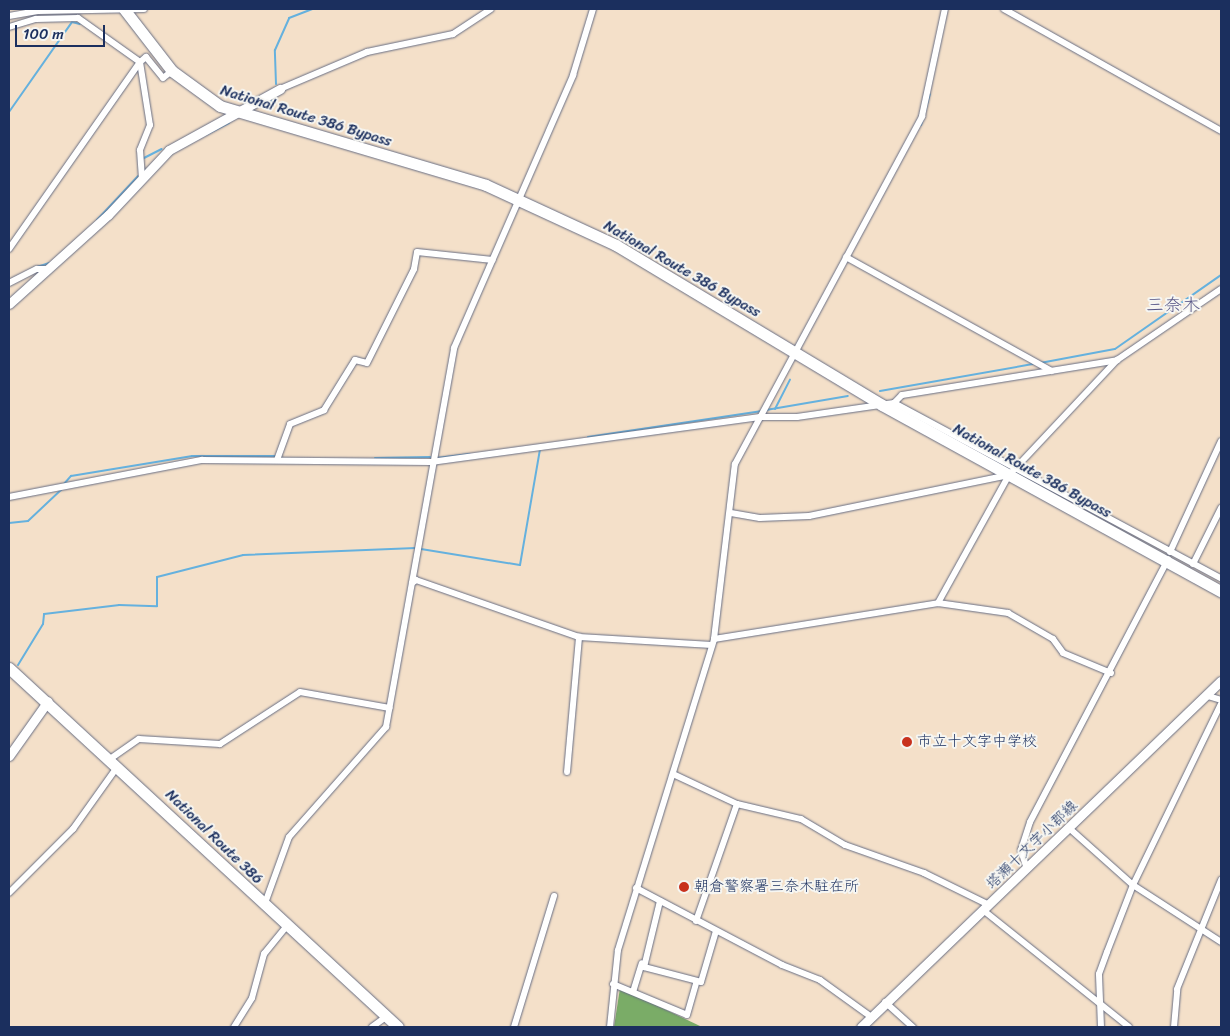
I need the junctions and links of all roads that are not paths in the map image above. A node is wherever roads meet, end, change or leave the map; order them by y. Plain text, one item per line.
1 (144, 9) edge
2 (491, 9) edge
3 (593, 9) edge
4 (945, 9) edge
5 (1004, 9) edge
6 (126, 10) edge
7 (9, 16) edge
8 (9, 27) edge
9 (140, 62) junction
10 (172, 71) junction
11 (280, 89) joint
12 (234, 112) junction
13 (1221, 131) edge
14 (142, 177) junction
15 (520, 199) junction
16 (9, 249) edge
17 (848, 258) junction
18 (494, 260) junction
19 (48, 269) junction
20 (9, 283) edge
21 (1221, 289) edge
22 (9, 304) edge
23 (794, 352) junction
24 (1117, 360) junction
25 (1052, 371) junction
26 (888, 404) junction
27 (760, 417) junction
28 (1221, 441) edge
29 (277, 460) junction
30 (431, 462) junction
31 (1012, 473) junction
32 (9, 497) edge
33 (1221, 508) edge
34 (732, 513) junction
35 (1169, 556) junction
36 (1193, 564) junction
37 (1221, 578) edge
38 (412, 583) junction
39 (1221, 591) edge
40 (938, 604) junction
41 (579, 637) junction
42 (713, 642) junction
43 (9, 668) edge
44 (1111, 673) junction
45 (1221, 681) edge
46 (1208, 696) junction
47 (1221, 700) edge
48 (48, 701) junction
49 (1221, 704) edge
50 (390, 708) junction
51 (9, 756) edge
52 (114, 762) junction
53 (567, 772) dead end
54 (673, 774) junction
55 (737, 804) junction
56 (1069, 828) junction
57 (1027, 869) junction
58 (1221, 880) edge
59 (1133, 885) junction
60 (636, 888) junction
61 (9, 893) edge
62 (554, 896) dead end
63 (660, 901) junction
64 (264, 906) junction
65 (986, 908) junction
66 (696, 920) junction
67 (286, 927) junction
68 (1202, 928) junction
69 (716, 932) junction
70 (1221, 942) edge
71 (642, 963) junction
72 (696, 983) junction
73 (614, 984) junction
74 (634, 992) junction
75 (885, 1002) junction
76 (1102, 1008) junction
77 (870, 1016) junction
78 (386, 1017) junction
79 (234, 1027) edge
80 (372, 1027) edge
81 (398, 1027) edge
82 (514, 1027) edge
83 (610, 1027) edge
84 (861, 1027) edge
85 (913, 1027) edge
86 (1101, 1027) edge
87 (1129, 1027) edge
88 (1174, 1027) edge

1 - 6 street
2 - 11 street
3 - 15 street
4 - 17 street
5 - 13 street
6 - 7 street
6 - 10 highway, National Route 386 Bypass
8 - 9 street
9 - 10 street
9 - 14 street
9 - 16 street
10 - 12 highway, National Route 386 Bypass
11 - 12 main road
12 - 14 main road
12 - 15 highway, National Route 386 Bypass
14 - 19 main road
15 - 18 street
15 - 23 highway, National Route 386 Bypass
17 - 23 street
17 - 25 street
18 - 29 street
18 - 30 street
19 - 20 street
19 - 22 main road
21 - 24 street
23 - 26 highway, National Route 386 Bypass
23 - 27 street
24 - 25 street
24 - 31 street
25 - 26 street
26 - 27 street
26 - 31 highway, National Route 386 Bypass
27 - 30 street
27 - 34 street
28 - 35 street
29 - 30 street
29 - 32 street
30 - 38 street
31 - 34 street
31 - 35 highway, National Route 386 Bypass
31 - 40 street
33 - 36 street
34 - 42 street
35 - 36 street
35 - 39 highway, National Route 386 Bypass
35 - 44 street
36 - 37 street
38 - 41 street
38 - 50 street
40 - 42 street
40 - 44 street
41 - 42 street
41 - 53 street
42 - 54 street
43 - 48 highway, National Route 386
44 - 57 street
45 - 46 main road, 塔瀬十文字小郡線
46 - 47 street
46 - 56 main road, 塔瀬十文字小郡線
48 - 51 main road
48 - 52 highway, National Route 386
49 - 59 street
50 - 52 street
50 - 64 street
52 - 61 street
52 - 64 highway, National Route 386
54 - 55 street
54 - 60 street
55 - 65 street
55 - 66 street
56 - 57 main road, 塔瀬十文字小郡線
56 - 59 street
57 - 65 main road, 塔瀬十文字小郡線
58 - 68 street
59 - 68 street
59 - 76 street
60 - 63 street
60 - 73 street
62 - 82 street
63 - 66 street
63 - 71 street
64 - 67 highway, National Route 386
65 - 75 main road, 塔瀬十文字小郡線
65 - 76 street
66 - 69 street
67 - 78 highway, National Route 386
67 - 79 street
68 - 70 street
68 - 88 street
69 - 72 street
69 - 77 street
71 - 72 street
71 - 74 street
72 - 74 street
73 - 74 street
73 - 83 street
75 - 77 main road, 塔瀬十文字小郡線
75 - 85 street
76 - 86 street
76 - 87 street
77 - 84 main road, 塔瀬十文字小郡線
78 - 80 street
78 - 81 highway, National Route 386

